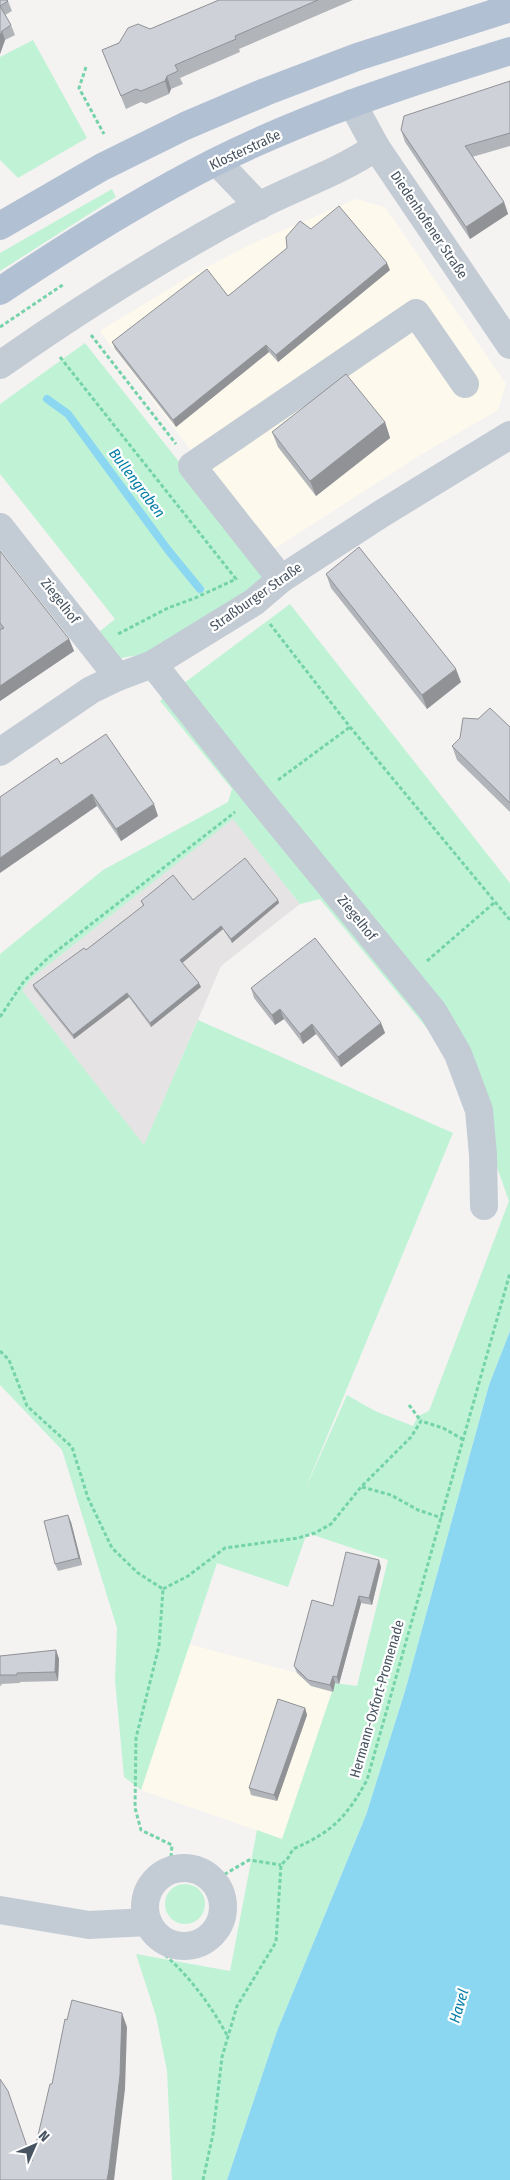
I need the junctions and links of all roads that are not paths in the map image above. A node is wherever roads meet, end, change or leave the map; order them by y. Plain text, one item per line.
1 (510, 8) edge
2 (510, 51) edge
3 (352, 103) junction
4 (376, 147) junction
5 (217, 162) junction
6 (259, 206) junction
7 (0, 226) edge
8 (0, 291) edge
9 (510, 345) edge
10 (0, 365) edge
11 (465, 384) dead end
12 (510, 435) edge
13 (0, 526) edge
14 (281, 579) junction
15 (153, 664) junction
16 (118, 677) junction
17 (0, 752) edge
18 (484, 1206) dead end
19 (0, 1910) edge
20 (148, 1922) junction

1 - 7 main road
2 - 3 main road, Klosterstraße
3 - 4 street, Diedenhofener Straße
3 - 5 main road, Klosterstraße
4 - 6 street
4 - 9 street, Diedenhofener Straße
5 - 6 street
5 - 8 main road, Klosterstraße
6 - 10 street
11 - 14 street
12 - 14 street, Straßburger Straße
13 - 16 street, Ziegelhof
14 - 15 street, Straßburger Straße
15 - 16 street, Straßburger Straße
15 - 18 street, Ziegelhof
16 - 17 street, Straßburger Straße
19 - 20 street
20 - 20 street

